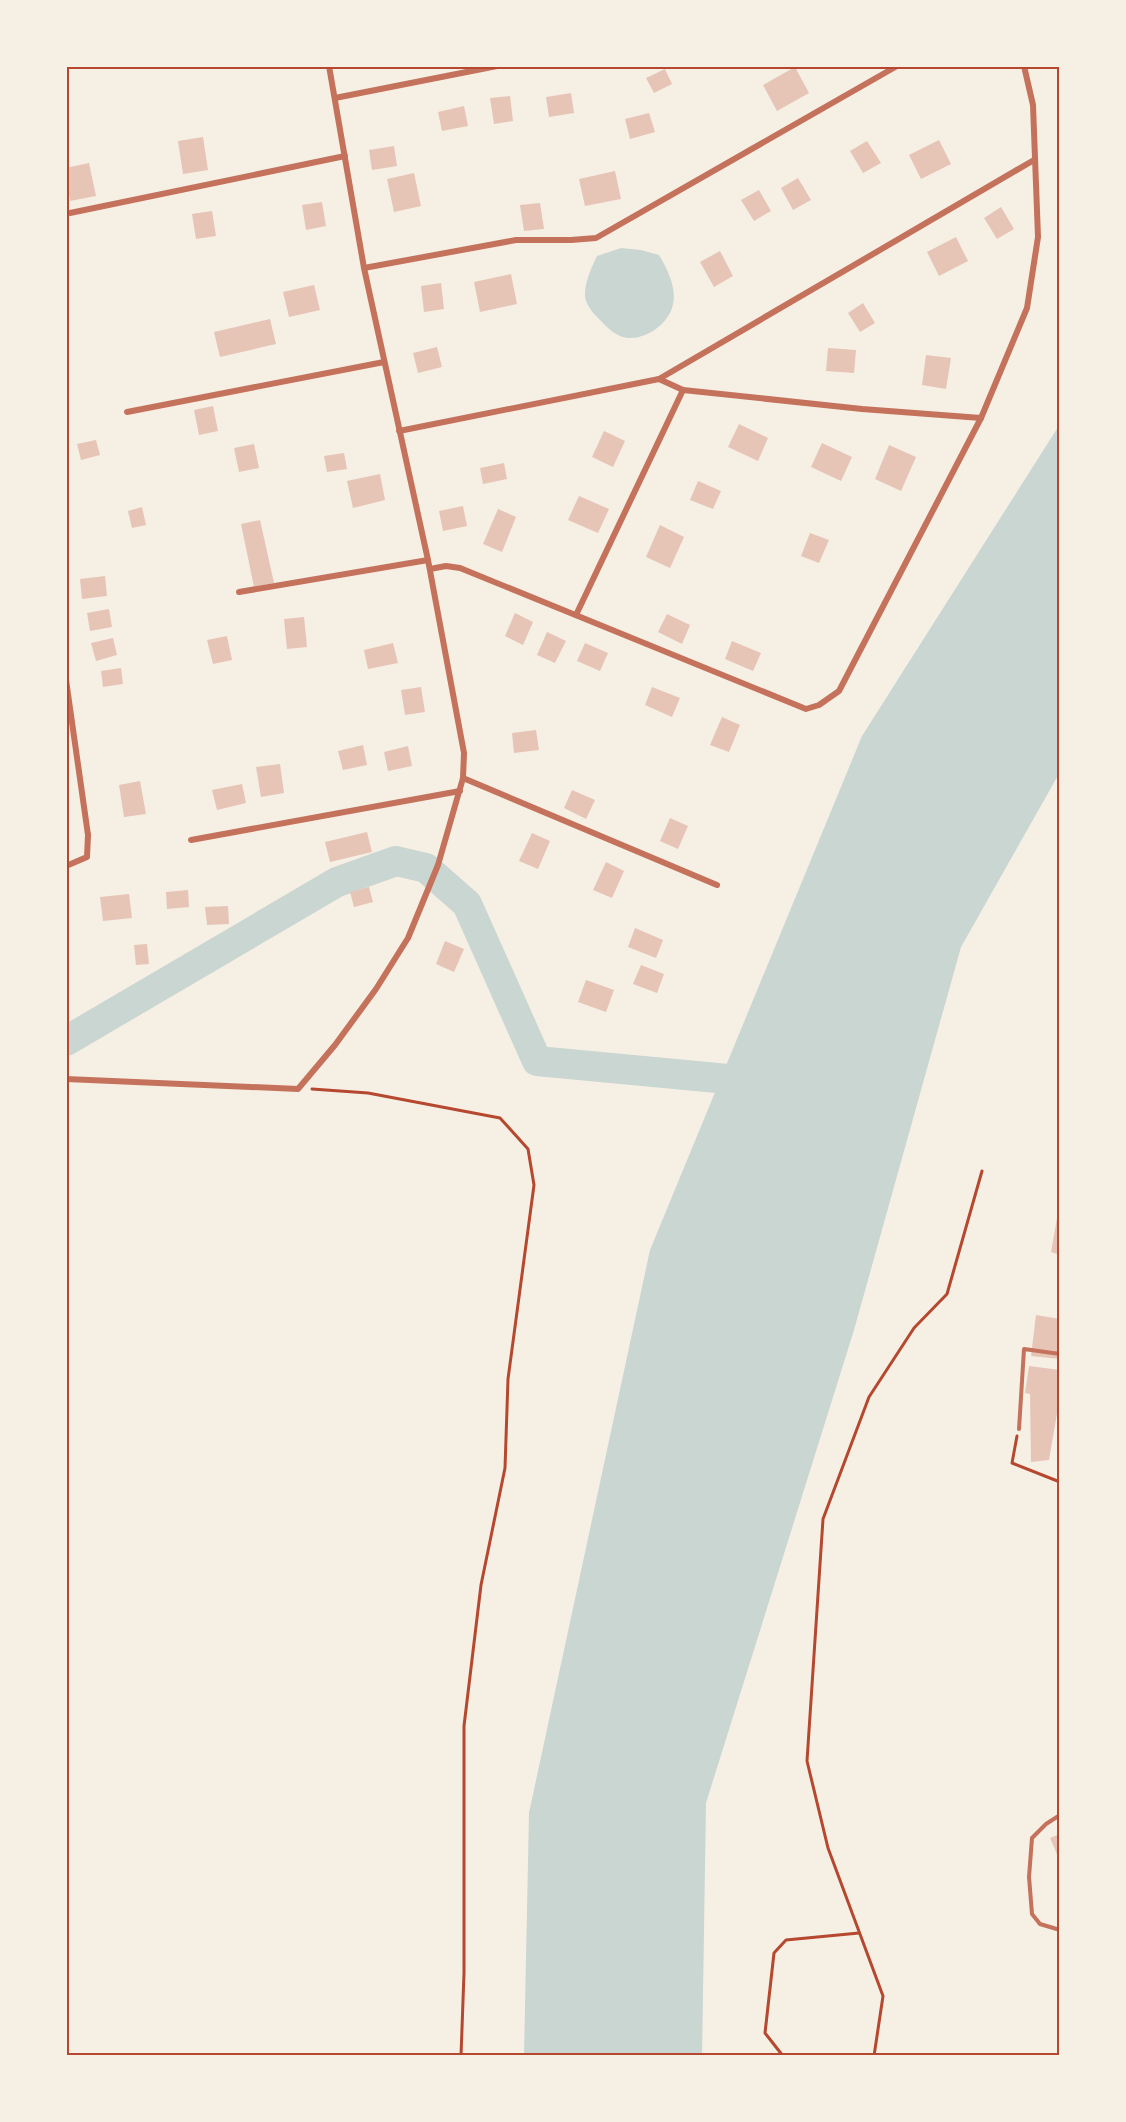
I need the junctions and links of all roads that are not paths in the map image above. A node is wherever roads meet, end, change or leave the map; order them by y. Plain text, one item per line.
1 (329, 66) edge
2 (497, 66) edge
3 (897, 66) edge
4 (1024, 66) edge
5 (335, 98) junction
6 (345, 156) junction
7 (1034, 160) junction
8 (70, 213) dead end
9 (364, 268) junction
10 (384, 362) junction
11 (659, 379) junction
12 (684, 390) junction
13 (127, 412) dead end
14 (981, 418) junction
15 (399, 431) junction
16 (428, 560) junction
17 (430, 569) junction
18 (239, 592) dead end
19 (576, 615) junction
20 (66, 680) edge
21 (463, 778) junction
22 (460, 791) junction
23 (191, 840) dead end
24 (66, 866) edge
25 (717, 885) dead end
26 (66, 1079) edge
27 (1060, 1354) edge
28 (1019, 1429) road end
29 (1060, 1815) edge
30 (1060, 1930) edge

1 - 5 street
2 - 5 street
3 - 9 street
4 - 7 street
5 - 6 street
6 - 8 street
6 - 9 street
7 - 11 street
7 - 14 street
9 - 10 street
10 - 13 street
10 - 15 street
11 - 12 street
11 - 15 street
12 - 14 street
12 - 19 street
14 - 19 street
15 - 16 street
16 - 17 street
16 - 18 street
17 - 19 street
17 - 21 street
20 - 24 street
21 - 22 street
21 - 25 street
22 - 23 street
22 - 26 street
27 - 28 lane
29 - 30 lane

